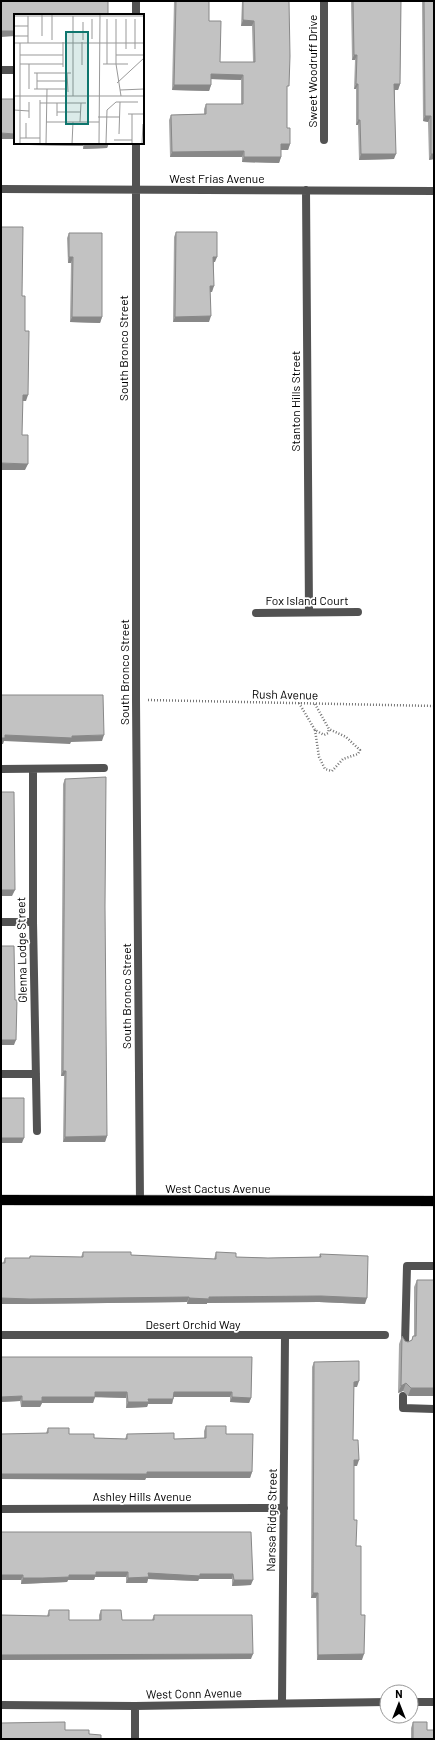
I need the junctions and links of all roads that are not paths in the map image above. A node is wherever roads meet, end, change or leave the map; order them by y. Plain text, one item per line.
1 (136, 1) edge
2 (324, 1) edge
3 (136, 14) edge
4 (1, 70) edge
5 (14, 70) edge
6 (324, 140) dead end
7 (136, 144) edge
8 (1, 189) edge
9 (136, 190) junction
10 (306, 190) junction
11 (434, 191) edge
12 (308, 612) junction
13 (358, 612) dead end
14 (256, 613) dead end
15 (104, 768) dead end
16 (1, 769) edge
17 (33, 769) junction
18 (1, 922) edge
19 (32, 922) junction
20 (1, 1074) edge
21 (36, 1074) junction
22 (37, 1131) dead end
23 (1, 1200) edge
24 (140, 1201) junction
25 (434, 1201) edge
26 (434, 1266) edge
27 (1, 1335) edge
28 (385, 1335) dead end
29 (285, 1336) junction
30 (405, 1344) edge
31 (403, 1396) edge
32 (434, 1409) edge
33 (284, 1508) junction
34 (1, 1509) edge
35 (379, 1702) edge
36 (419, 1702) edge
37 (434, 1702) edge
38 (282, 1704) junction
39 (1, 1705) edge
40 (136, 1706) junction
41 (135, 1739) edge

1 - 3 street
2 - 6 street, Sweet Woodruff Drive
4 - 5 street
7 - 9 street, South Bronco Street
8 - 9 street, West Frias Avenue
9 - 10 street, West Frias Avenue
9 - 24 street, South Bronco Street
10 - 11 street, West Frias Avenue
10 - 12 street, Stanton Hills Street
12 - 13 street, Fox Island Court
12 - 14 street, Fox Island Court
15 - 17 street
16 - 17 street
17 - 19 street, Glenna Lodge Street
18 - 19 street
19 - 21 street, Glenna Lodge Street
20 - 21 street
21 - 22 street, Glenna Lodge Street
23 - 24 main road, West Cactus Avenue
24 - 25 main road, West Cactus Avenue
26 - 30 street
27 - 29 street, Desert Orchid Way
28 - 29 street, Desert Orchid Way
29 - 33 street, Narssa Ridge Street
31 - 32 street
33 - 34 street, Ashley Hills Avenue
33 - 38 street, Narssa Ridge Street
35 - 38 street, West Conn Avenue
36 - 37 street
38 - 40 street, West Conn Avenue
39 - 40 street, West Conn Avenue
40 - 41 street

